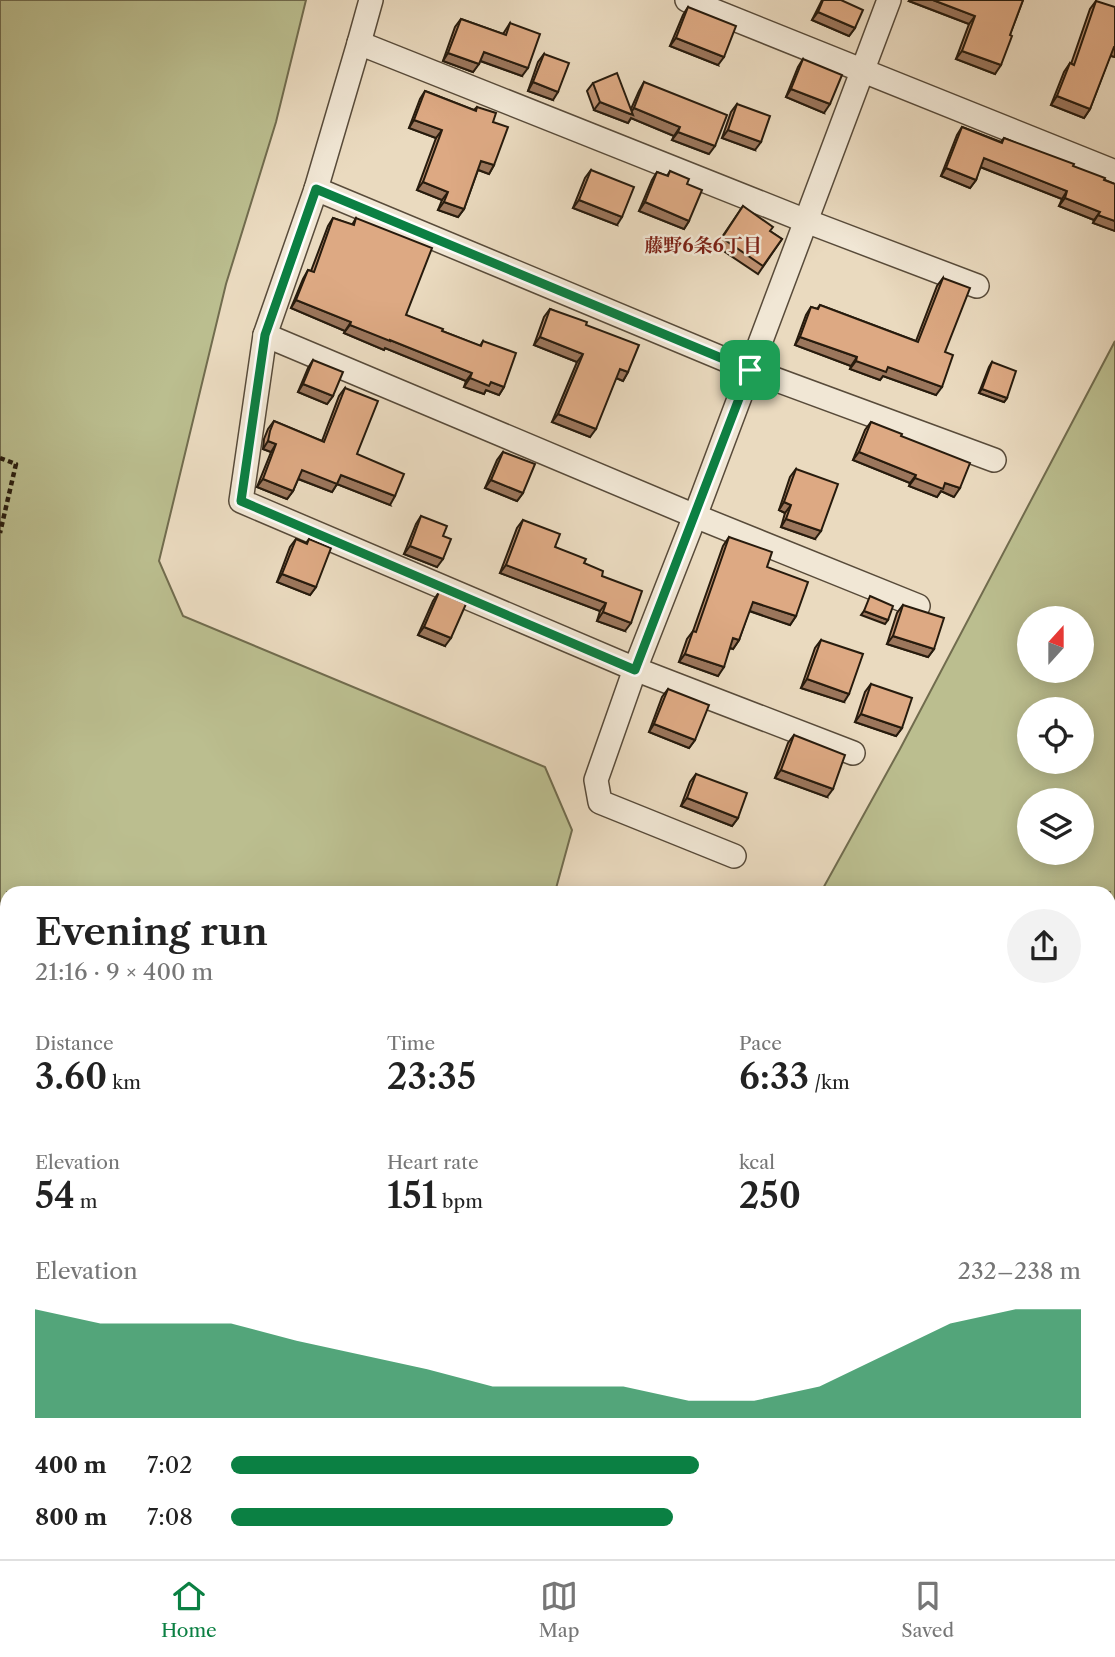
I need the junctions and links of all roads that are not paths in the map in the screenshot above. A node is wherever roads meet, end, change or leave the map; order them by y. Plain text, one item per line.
1 (371, 0) edge
2 (687, 0) edge
3 (889, 0) edge
4 (359, 43) junction
5 (862, 71) junction
6 (1115, 172) edge
7 (316, 189) junction
8 (806, 221) junction
9 (976, 286) dead end
10 (265, 335) junction
11 (750, 370) junction
12 (994, 460) dead end
13 (695, 516) junction
14 (918, 606) dead end
15 (635, 670) junction
16 (853, 753) dead end
17 (734, 856) dead end

1 - 4 street
2 - 5 street
3 - 5 street
4 - 7 street
4 - 8 street
5 - 6 street
5 - 8 street
7 - 10 street
7 - 11 street
8 - 9 street
8 - 11 street
10 - 13 street
10 - 15 street
11 - 12 street
11 - 13 street
13 - 14 street
13 - 15 street
15 - 16 street
15 - 17 street

